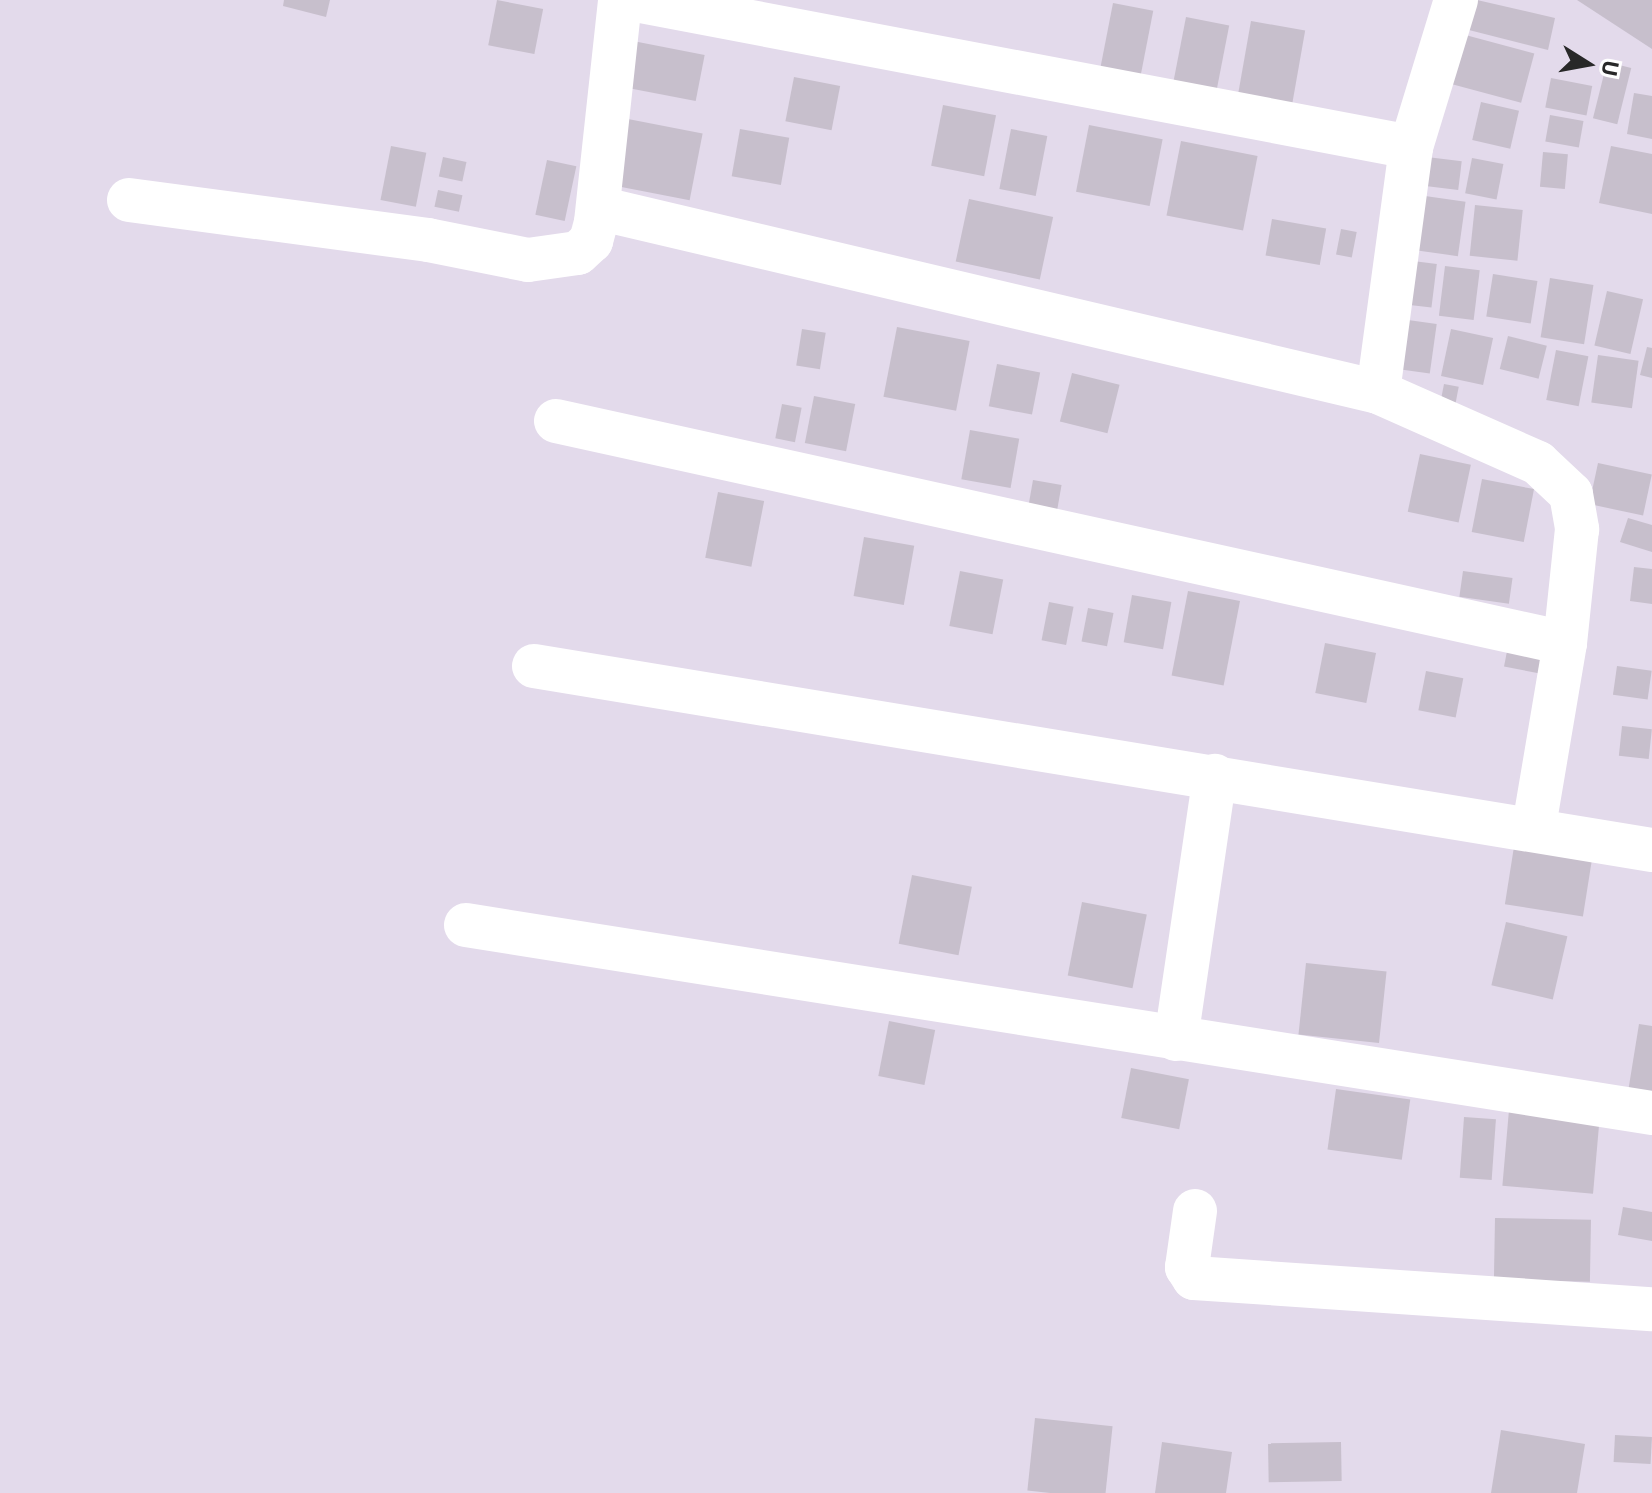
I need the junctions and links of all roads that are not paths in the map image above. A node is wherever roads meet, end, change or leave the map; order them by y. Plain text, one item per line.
1 (620, 0) edge
2 (635, 0) edge
3 (1456, 0) edge
4 (1411, 147) junction
5 (129, 200) dead end
6 (598, 208) junction
7 (1378, 392) junction
8 (556, 421) dead end
9 (1565, 643) junction
10 (534, 666) dead end
11 (1215, 776) junction
12 (1534, 827) junction
13 (1652, 850) edge
14 (466, 925) dead end
15 (1176, 1039) junction
16 (1652, 1113) edge
17 (1195, 1211) dead end
18 (1652, 1309) edge

1 - 6 street
2 - 4 street
3 - 4 street
4 - 7 street
5 - 6 street
6 - 7 street
7 - 9 street
8 - 9 street
9 - 12 street
10 - 11 street
11 - 12 street
11 - 15 street
12 - 13 street
14 - 15 street
15 - 16 street
17 - 18 street

